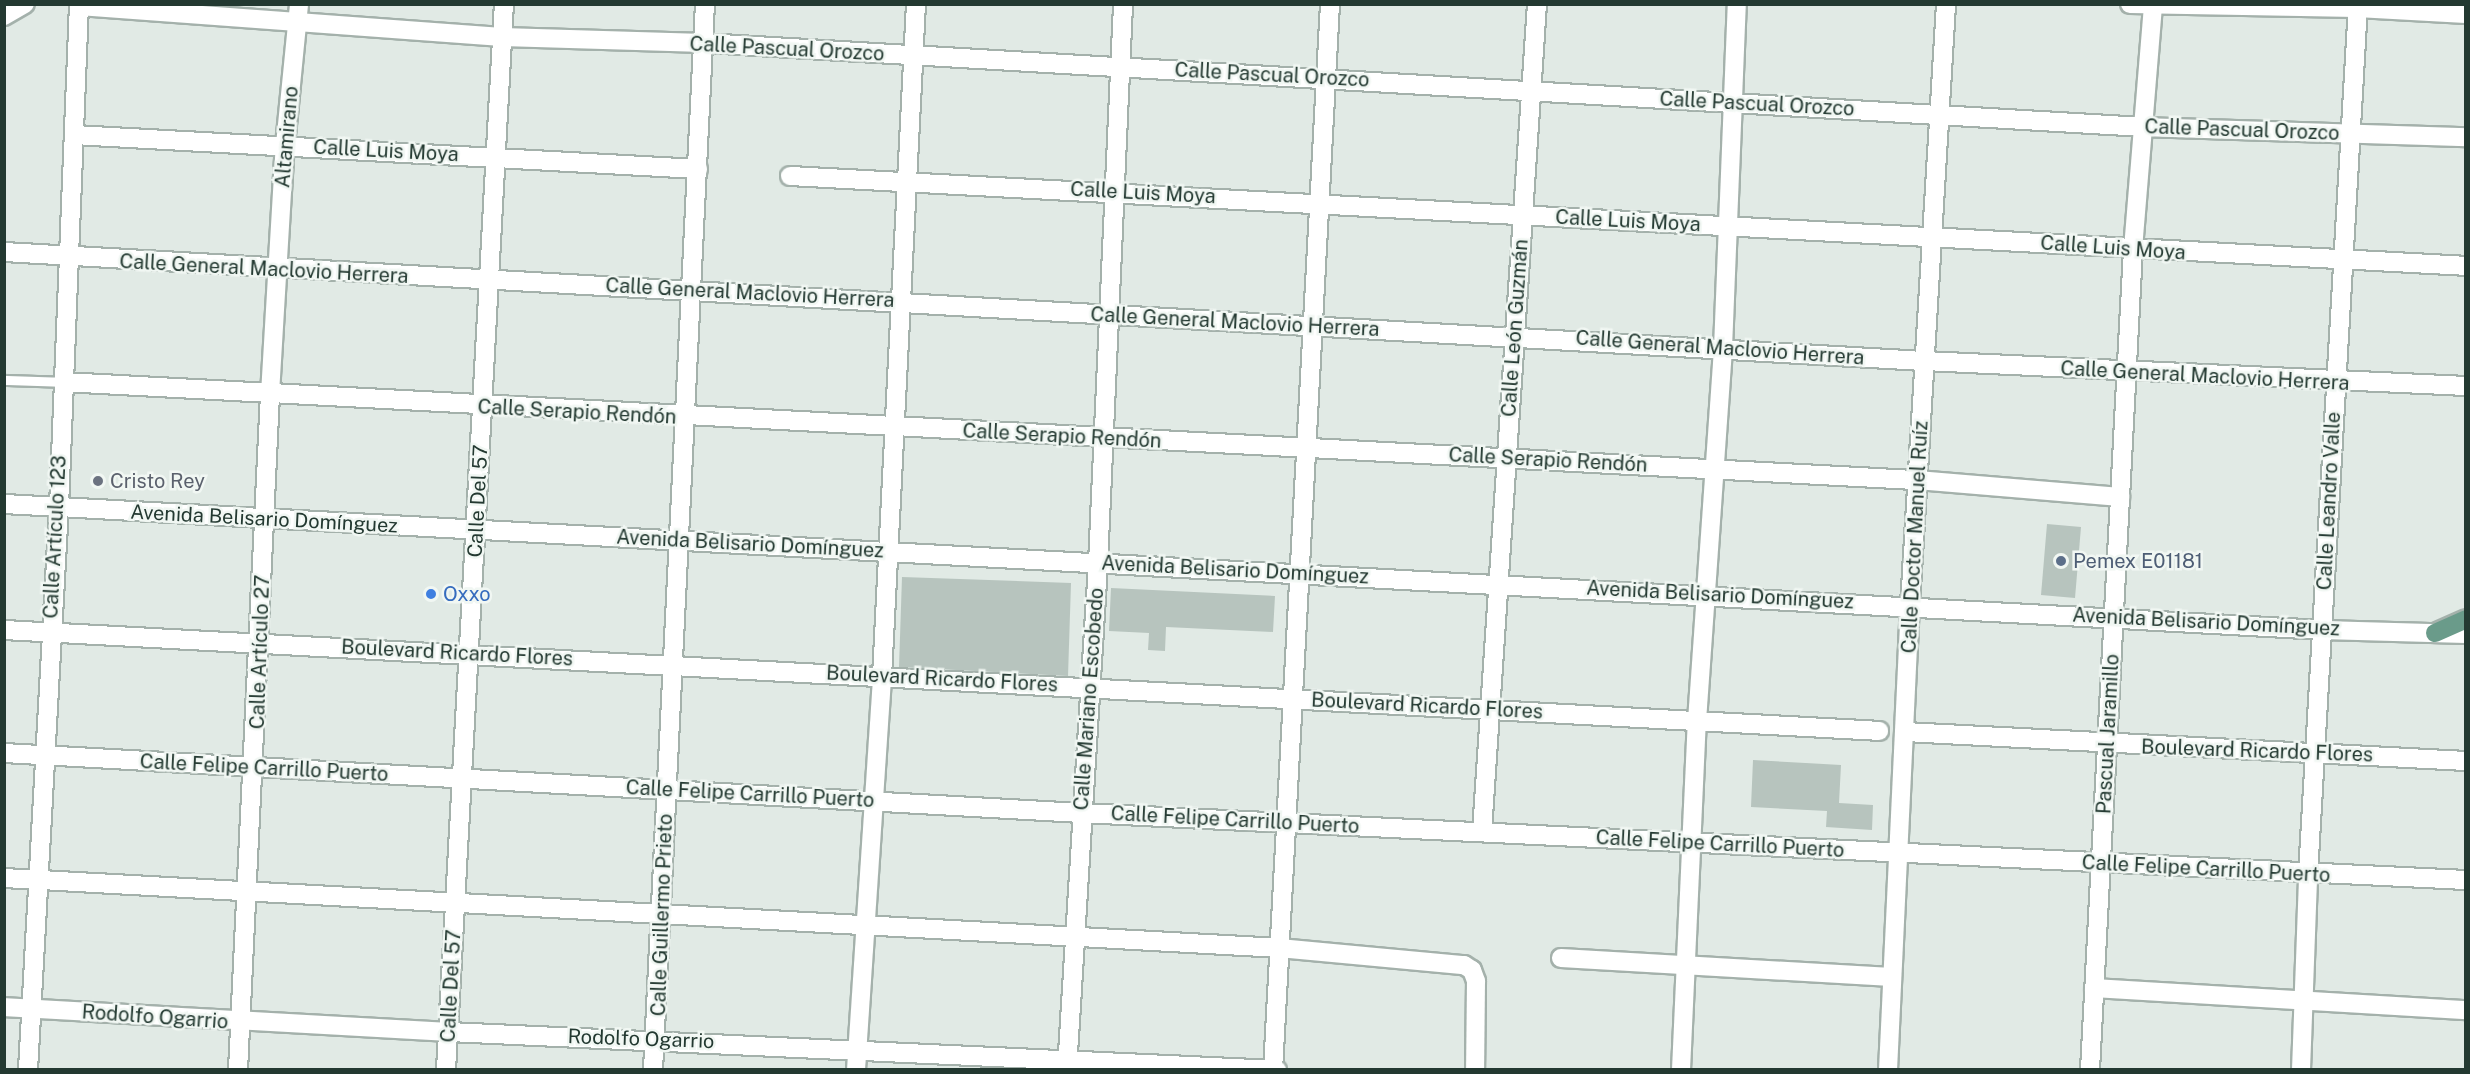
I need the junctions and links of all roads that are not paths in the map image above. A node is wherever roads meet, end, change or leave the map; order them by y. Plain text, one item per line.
1 (25, 4) edge
2 (299, 4) edge
3 (504, 4) edge
4 (705, 4) edge
5 (916, 4) edge
6 (1123, 4) edge
7 (1330, 4) edge
8 (1537, 4) edge
9 (1737, 4) edge
10 (1946, 4) edge
11 (2130, 4) edge
12 (79, 5) edge
13 (2153, 5) edge
14 (2357, 6) edge
15 (2466, 14) edge
16 (4, 16) edge
17 (297, 24) junction
18 (502, 38) junction
19 (704, 43) junction
20 (913, 56) junction
21 (1120, 67) junction
22 (1326, 78) junction
23 (1531, 92) junction
24 (1733, 103) junction
25 (1939, 114) junction
26 (2142, 127) junction
27 (2349, 134) junction
28 (74, 135) junction
29 (2466, 137) edge
30 (285, 146) junction
31 (494, 158) junction
32 (698, 169) junction
33 (790, 176) dead end
34 (906, 180) junction
35 (1114, 192) junction
36 (1318, 202) junction
37 (1524, 215) junction
38 (1729, 226) junction
39 (1932, 236) junction
40 (2133, 249) junction
41 (4, 252) edge
42 (69, 258) junction
43 (2341, 261) junction
44 (2466, 266) edge
45 (278, 269) junction
46 (490, 280) junction
47 (692, 288) junction
48 (900, 302) junction
49 (1108, 314) junction
50 (1310, 327) junction
51 (1515, 336) junction
52 (1723, 348) junction
53 (1924, 361) junction
54 (2126, 372) junction
55 (4, 380) edge
56 (63, 382) junction
57 (2336, 382) junction
58 (2466, 387) edge
59 (270, 394) junction
60 (483, 407) junction
61 (684, 417) junction
62 (893, 428) junction
63 (1104, 438) junction
64 (1304, 446) junction
65 (1505, 458) junction
66 (1716, 469) junction
67 (1917, 480) junction
68 (2120, 497) junction
69 (4, 504) edge
70 (59, 507) junction
71 (265, 519) junction
72 (477, 531) junction
73 (680, 540) junction
74 (888, 551) junction
75 (1098, 564) junction
76 (1298, 572) junction
77 (1496, 582) junction
78 (1706, 595) junction
79 (1910, 604) junction
80 (2114, 617) junction
81 (2466, 619) edge
82 (4, 630) edge
83 (2322, 630) junction
84 (50, 632) junction
85 (2435, 633) junction
86 (2466, 634) edge
87 (261, 642) junction
88 (469, 654) junction
89 (671, 665) junction
90 (882, 677) junction
91 (1089, 686) junction
92 (1293, 699) junction
93 (1488, 710) junction
94 (1697, 721) junction
95 (1879, 731) dead end
96 (1905, 732) junction
97 (2107, 745) junction
98 (4, 753) edge
99 (2315, 753) junction
100 (43, 755) junction
101 (2466, 761) edge
102 (255, 767) junction
103 (462, 779) junction
104 (667, 790) junction
105 (874, 799) junction
106 (1081, 813) junction
107 (1286, 823) junction
108 (1482, 832) junction
109 (1692, 843) junction
110 (1898, 854) junction
111 (2100, 864) junction
112 (2308, 875) junction
113 (4, 878) edge
114 (38, 879) junction
115 (2466, 880) edge
116 (247, 892) junction
117 (454, 906) junction
118 (663, 914) junction
119 (866, 927) junction
120 (1074, 936) junction
121 (1279, 948) junction
122 (1561, 958) dead end
123 (1686, 965) junction
124 (1891, 977) junction
125 (2094, 988) junction
126 (2303, 1001) junction
127 (4, 1007) edge
128 (30, 1009) junction
129 (2466, 1010) edge
130 (240, 1022) junction
131 (449, 1032) junction
132 (656, 1040) junction
133 (858, 1049) junction
134 (1067, 1066) edge
135 (1274, 1069) edge
136 (28, 1070) edge
137 (237, 1070) edge
138 (446, 1070) edge
139 (653, 1070) edge
140 (856, 1070) edge
141 (1475, 1070) edge
142 (1681, 1070) edge
143 (1888, 1070) edge
144 (2091, 1070) edge
145 (2301, 1070) edge

1 - 16 street
2 - 17 street, Altamirano
3 - 18 street, Calle Del 57
4 - 19 street, Calle Guillermo Prieto
5 - 20 street
6 - 21 street, Calle Mariano Escobedo
7 - 22 street
8 - 23 street, Calle León Guzmán
9 - 24 street
10 - 25 street, Calle Doctor Manuel Ruíz
11 - 13 street
12 - 17 street, Calle Pascual Orozco
12 - 28 street, Calle Artículo 123
13 - 14 street
13 - 26 street, Pascual Jaramillo
14 - 15 street
14 - 27 street, Calle Leandro Valle
17 - 18 street, Calle Pascual Orozco
17 - 30 street, Altamirano
18 - 19 street, Calle Pascual Orozco
18 - 31 street, Calle Del 57
19 - 20 street, Calle Pascual Orozco
19 - 32 street, Calle Guillermo Prieto
20 - 21 street, Calle Pascual Orozco
20 - 34 street
21 - 22 street, Calle Pascual Orozco
21 - 35 street, Calle Mariano Escobedo
22 - 23 street, Calle Pascual Orozco
22 - 36 street
23 - 24 street, Calle Pascual Orozco
23 - 37 street, Calle León Guzmán
24 - 25 street, Calle Pascual Orozco
24 - 38 street
25 - 26 street, Calle Pascual Orozco
25 - 39 street, Calle Doctor Manuel Ruíz
26 - 27 street, Calle Pascual Orozco
26 - 40 street, Pascual Jaramillo
27 - 29 street, Calle Pascual Orozco
27 - 43 street, Calle Leandro Valle
28 - 30 street, Calle Luis Moya
28 - 42 street, Calle Artículo 123
30 - 31 street, Calle Luis Moya
30 - 45 street, Altamirano
31 - 32 street, Calle Luis Moya
31 - 46 street, Calle Del 57
32 - 47 street, Calle Guillermo Prieto
33 - 34 street, Calle Luis Moya
34 - 35 street, Calle Luis Moya
34 - 48 street
35 - 36 street, Calle Luis Moya
35 - 49 street, Calle Mariano Escobedo
36 - 37 street, Calle Luis Moya
36 - 50 street
37 - 38 street, Calle Luis Moya
37 - 51 street, Calle León Guzmán
38 - 39 street, Calle Luis Moya
38 - 52 street
39 - 40 street, Calle Luis Moya
39 - 53 street, Calle Doctor Manuel Ruíz
40 - 43 street, Calle Luis Moya
40 - 54 street, Pascual Jaramillo
41 - 42 street, Calle General Maclovio Herrera
42 - 45 street, Calle General Maclovio Herrera
42 - 56 street, Calle Artículo 123
43 - 44 street, Calle Luis Moya
43 - 57 street, Calle Leandro Valle
45 - 46 street, Calle General Maclovio Herrera
45 - 59 street, Calle Artículo 27
46 - 47 street, Calle General Maclovio Herrera
46 - 60 street, Calle Del 57
47 - 48 street, Calle General Maclovio Herrera
47 - 61 street, Calle Guillermo Prieto
48 - 49 street, Calle General Maclovio Herrera
48 - 62 street
49 - 50 street, Calle General Maclovio Herrera
49 - 63 street, Calle Mariano Escobedo
50 - 51 street, Calle General Maclovio Herrera
50 - 64 street
51 - 52 street, Calle General Maclovio Herrera
51 - 65 street, Calle León Guzmán
52 - 53 street, Calle General Maclovio Herrera
52 - 66 street
53 - 54 street, Calle General Maclovio Herrera
53 - 67 street, Calle Doctor Manuel Ruíz
54 - 57 street, Calle General Maclovio Herrera
54 - 68 street, Pascual Jaramillo
55 - 56 lane, Calle Serapio Rendón
56 - 59 street, Calle Serapio Rendón
56 - 70 street, Calle Artículo 123
57 - 58 street, Calle General Maclovio Herrera
57 - 83 street, Calle Leandro Valle
59 - 60 street, Calle Serapio Rendón
59 - 71 street, Calle Artículo 27
60 - 61 street, Calle Serapio Rendón
60 - 72 street, Calle Del 57
61 - 62 street, Calle Serapio Rendón
61 - 73 street, Calle Guillermo Prieto
62 - 63 street, Calle Serapio Rendón
62 - 74 street
63 - 64 street, Calle Serapio Rendón
63 - 75 street, Calle Mariano Escobedo
64 - 65 street, Calle Serapio Rendón
64 - 76 street
65 - 66 street, Calle Serapio Rendón
65 - 77 street, Calle León Guzmán
66 - 67 street, Calle Serapio Rendón
66 - 78 street
67 - 68 street, Calle Serapio Rendón
67 - 79 street, Calle Doctor Manuel Ruíz
68 - 80 street, Pascual Jaramillo
69 - 70 street, Avenida Belisario Domínguez
70 - 71 street, Avenida Belisario Domínguez
70 - 84 street, Calle Artículo 123
71 - 72 street, Avenida Belisario Domínguez
71 - 87 street, Calle Artículo 27
72 - 73 street, Avenida Belisario Domínguez
72 - 88 street, Calle Del 57
73 - 74 street, Avenida Belisario Domínguez
73 - 89 street, Calle Guillermo Prieto
74 - 75 street, Avenida Belisario Domínguez
74 - 90 street
75 - 76 street, Avenida Belisario Domínguez
75 - 91 street, Calle Mariano Escobedo
76 - 77 street, Avenida Belisario Domínguez
76 - 92 street
77 - 78 street, Avenida Belisario Domínguez
77 - 93 street, Calle León Guzmán
78 - 79 street, Avenida Belisario Domínguez
78 - 94 street
79 - 80 street, Avenida Belisario Domínguez
79 - 96 street, Calle Doctor Manuel Ruíz
80 - 83 street, Avenida Belisario Domínguez
80 - 97 street, Pascual Jaramillo
81 - 85 main road
82 - 84 street, Boulevard Ricardo Flores
83 - 85 street, Avenida Belisario Domínguez
83 - 99 street, Calle Leandro Valle
84 - 87 street, Boulevard Ricardo Flores
84 - 100 street, Calle Artículo 123
85 - 86 street, Avenida Belisario Domínguez
87 - 88 street, Boulevard Ricardo Flores
87 - 102 street, Calle Artículo 27
88 - 89 street, Boulevard Ricardo Flores
88 - 103 street, Calle Del 57
89 - 90 street, Boulevard Ricardo Flores
89 - 104 street, Calle Guillermo Prieto
90 - 91 street, Boulevard Ricardo Flores
90 - 105 street
91 - 92 street, Boulevard Ricardo Flores
91 - 106 street, Calle Mariano Escobedo
92 - 93 street, Boulevard Ricardo Flores
92 - 107 street
93 - 94 street, Boulevard Ricardo Flores
93 - 108 street, Calle León Guzmán
94 - 95 street, Boulevard Ricardo Flores
94 - 109 street
96 - 97 street, Boulevard Ricardo Flores
96 - 110 street, Calle Doctor Manuel Ruíz
97 - 99 street, Boulevard Ricardo Flores
97 - 111 street, Pascual Jaramillo
98 - 100 street, Calle Felipe Carrillo Puerto
99 - 101 street, Boulevard Ricardo Flores
99 - 112 street, Calle Leandro Valle
100 - 102 street, Calle Felipe Carrillo Puerto
100 - 114 street, Calle Artículo 123
102 - 103 street, Calle Felipe Carrillo Puerto
102 - 116 street, Calle Artículo 27
103 - 104 street, Calle Felipe Carrillo Puerto
103 - 117 street, Calle Del 57
104 - 105 street, Calle Felipe Carrillo Puerto
104 - 118 street, Calle Guillermo Prieto
105 - 106 street, Calle Felipe Carrillo Puerto
105 - 119 street
106 - 107 street, Calle Felipe Carrillo Puerto
106 - 120 street, Calle Mariano Escobedo
107 - 108 street, Calle Felipe Carrillo Puerto
107 - 121 street
108 - 109 street, Calle Felipe Carrillo Puerto
109 - 110 street, Calle Felipe Carrillo Puerto
109 - 123 street
110 - 111 street, Calle Felipe Carrillo Puerto
110 - 124 street, Calle Doctor Manuel Ruíz
111 - 112 street, Calle Felipe Carrillo Puerto
111 - 125 street, Pascual Jaramillo
112 - 115 street, Calle Felipe Carrillo Puerto
112 - 126 street, Calle Leandro Valle
113 - 114 street
114 - 116 street
114 - 128 street, Calle Artículo 123
116 - 117 street
116 - 130 street, Calle Artículo 27
117 - 118 street
117 - 131 street, Calle Del 57
118 - 119 street
118 - 132 street, Calle Guillermo Prieto
119 - 120 street
119 - 133 street
120 - 121 street
120 - 134 street, Calle Mariano Escobedo
121 - 135 street
121 - 141 street
122 - 123 street
123 - 124 street
123 - 142 street
124 - 143 street, Calle Doctor Manuel Ruíz
125 - 126 street
125 - 144 street, Pascual Jaramillo
126 - 129 street
126 - 145 street, Calle Leandro Valle
127 - 128 street, Rodolfo Ogarrio
128 - 130 street, Rodolfo Ogarrio
128 - 136 street, Calle Artículo 123
130 - 131 street, Rodolfo Ogarrio
130 - 137 street, Calle Artículo 27
131 - 132 street, Rodolfo Ogarrio
131 - 138 street, Calle Del 57
132 - 133 street, Rodolfo Ogarrio
132 - 139 street, Calle Guillermo Prieto
133 - 134 street, Rodolfo Ogarrio
133 - 140 street
134 - 135 street, Rodolfo Ogarrio

